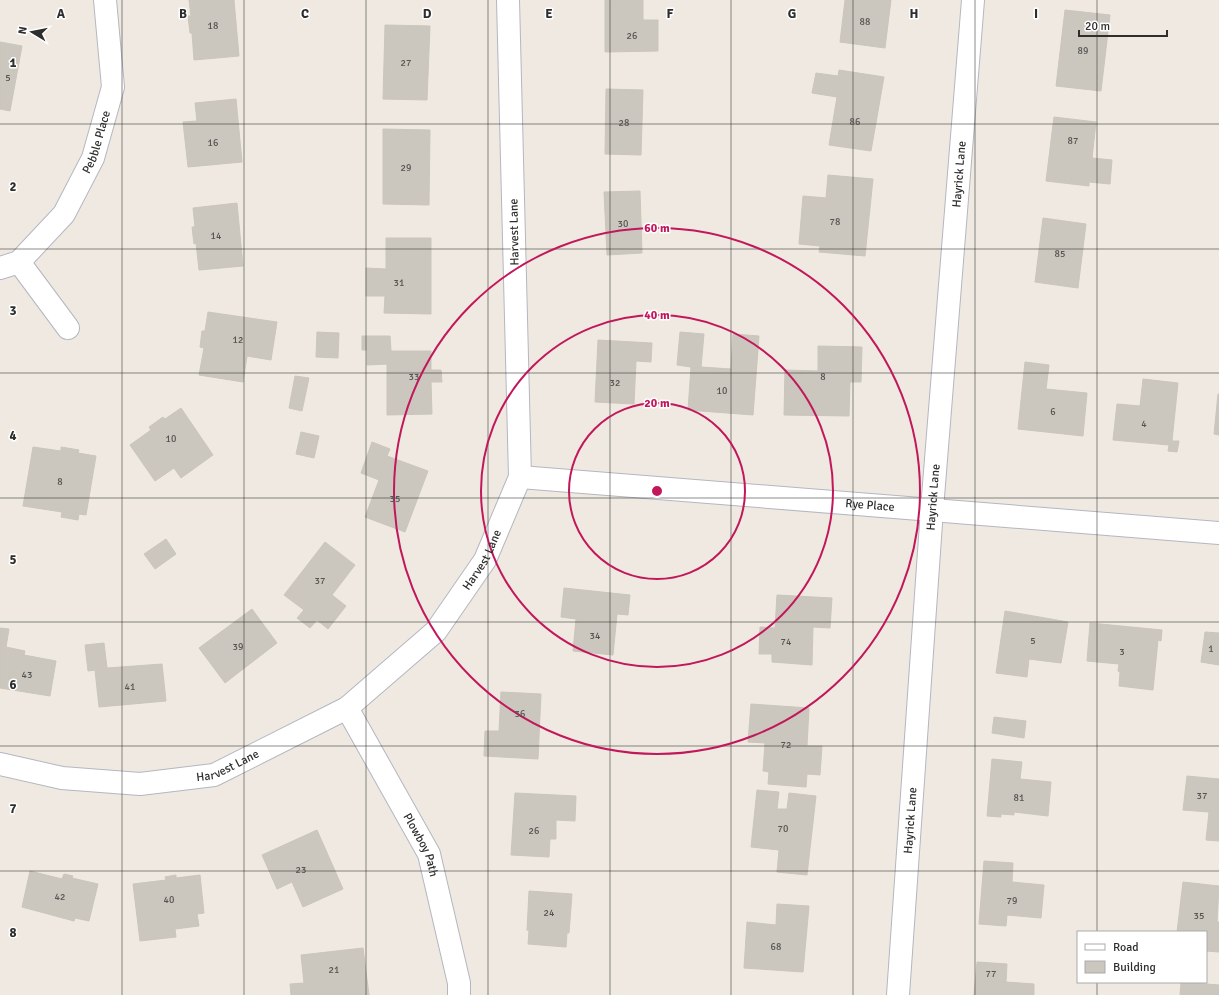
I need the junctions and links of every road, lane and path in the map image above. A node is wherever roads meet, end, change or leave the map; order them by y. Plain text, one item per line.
1 (105, 0) edge
2 (508, 0) edge
3 (973, 0) edge
4 (10, 265) edge
5 (68, 328) dead end
6 (520, 477) junction
7 (932, 509) junction
8 (1219, 533) edge
9 (347, 708) junction
10 (0, 764) edge
11 (459, 995) edge
12 (898, 995) edge

1 - 4 street, Pebble Place
2 - 6 street, Harvest Lane
3 - 7 street, Hayrick Lane
4 - 5 street, Pebble Place
6 - 7 street, Rye Place
6 - 9 street, Harvest Lane
7 - 8 street, Rye Place
7 - 12 street, Hayrick Lane
9 - 10 street, Harvest Lane
9 - 11 street, Plowboy Path

